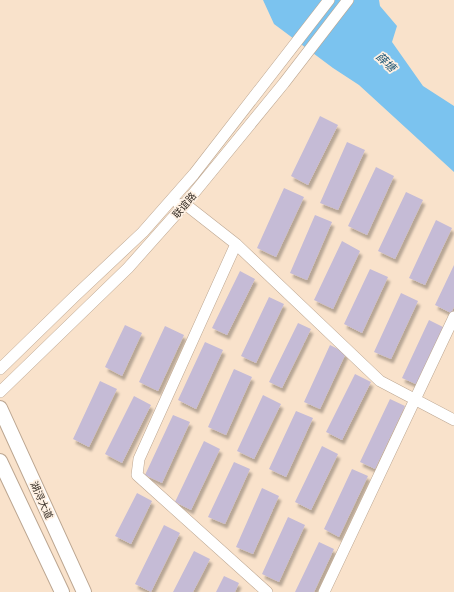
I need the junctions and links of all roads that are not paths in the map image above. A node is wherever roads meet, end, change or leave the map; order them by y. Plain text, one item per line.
1 (329, 0) edge
2 (348, 0) edge
3 (185, 204) junction
4 (165, 207) junction
5 (236, 244) junction
6 (454, 317) edge
7 (0, 369) edge
8 (0, 392) edge
9 (415, 400) junction
10 (0, 408) edge
11 (454, 420) edge
12 (0, 462) edge
13 (62, 592) edge
14 (84, 592) edge
15 (267, 592) edge
16 (324, 592) edge

1 - 4 street, 联谊路
2 - 3 street, 联谊路
3 - 4 street
3 - 5 street
3 - 8 street, 联谊路
4 - 7 street, 联谊路
5 - 9 street
5 - 15 street
6 - 9 street
9 - 11 street
9 - 16 street
10 - 14 main road, 湖浔大道
12 - 13 main road, 湖浔大道

